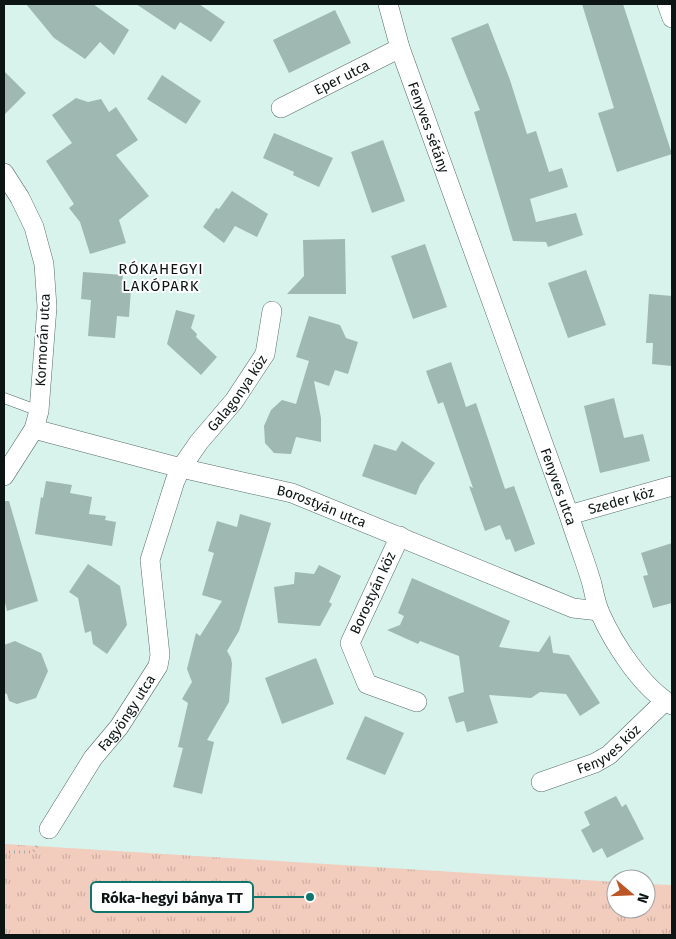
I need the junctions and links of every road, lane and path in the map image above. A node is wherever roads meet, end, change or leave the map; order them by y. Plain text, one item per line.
1 (388, 4) edge
2 (667, 4) edge
3 (672, 18) edge
4 (400, 48) junction
5 (281, 108) dead end
6 (4, 174) edge
7 (474, 250) joint
8 (272, 310) dead end
9 (4, 398) edge
10 (36, 420) junction
11 (181, 468) junction
12 (4, 476) edge
13 (672, 486) edge
14 (569, 515) junction
15 (400, 536) junction
16 (599, 611) junction
17 (417, 702) dead end
18 (669, 703) edge
19 (541, 782) dead end
20 (48, 829) joint
21 (4, 852) edge

1 - 4 street, Fenyves sétány
2 - 3 street
4 - 5 street, Eper utca
4 - 7 street, Fenyves sétány
6 - 10 street, Kormorán utca
7 - 14 street, Fenyves utca
8 - 11 street, Galagonya köz
9 - 10 lane
10 - 11 street, Borostyán utca
10 - 12 street, Kormorán utca
11 - 15 street, Borostyán utca
11 - 20 street, Fagyöngy utca
13 - 14 street, Szeder köz
14 - 16 street, Fenyves utca
15 - 16 street, Borostyán utca
15 - 17 street, Borostyán köz
16 - 18 street, Fenyves utca
18 - 19 street, Fenyves köz
20 - 21 path

